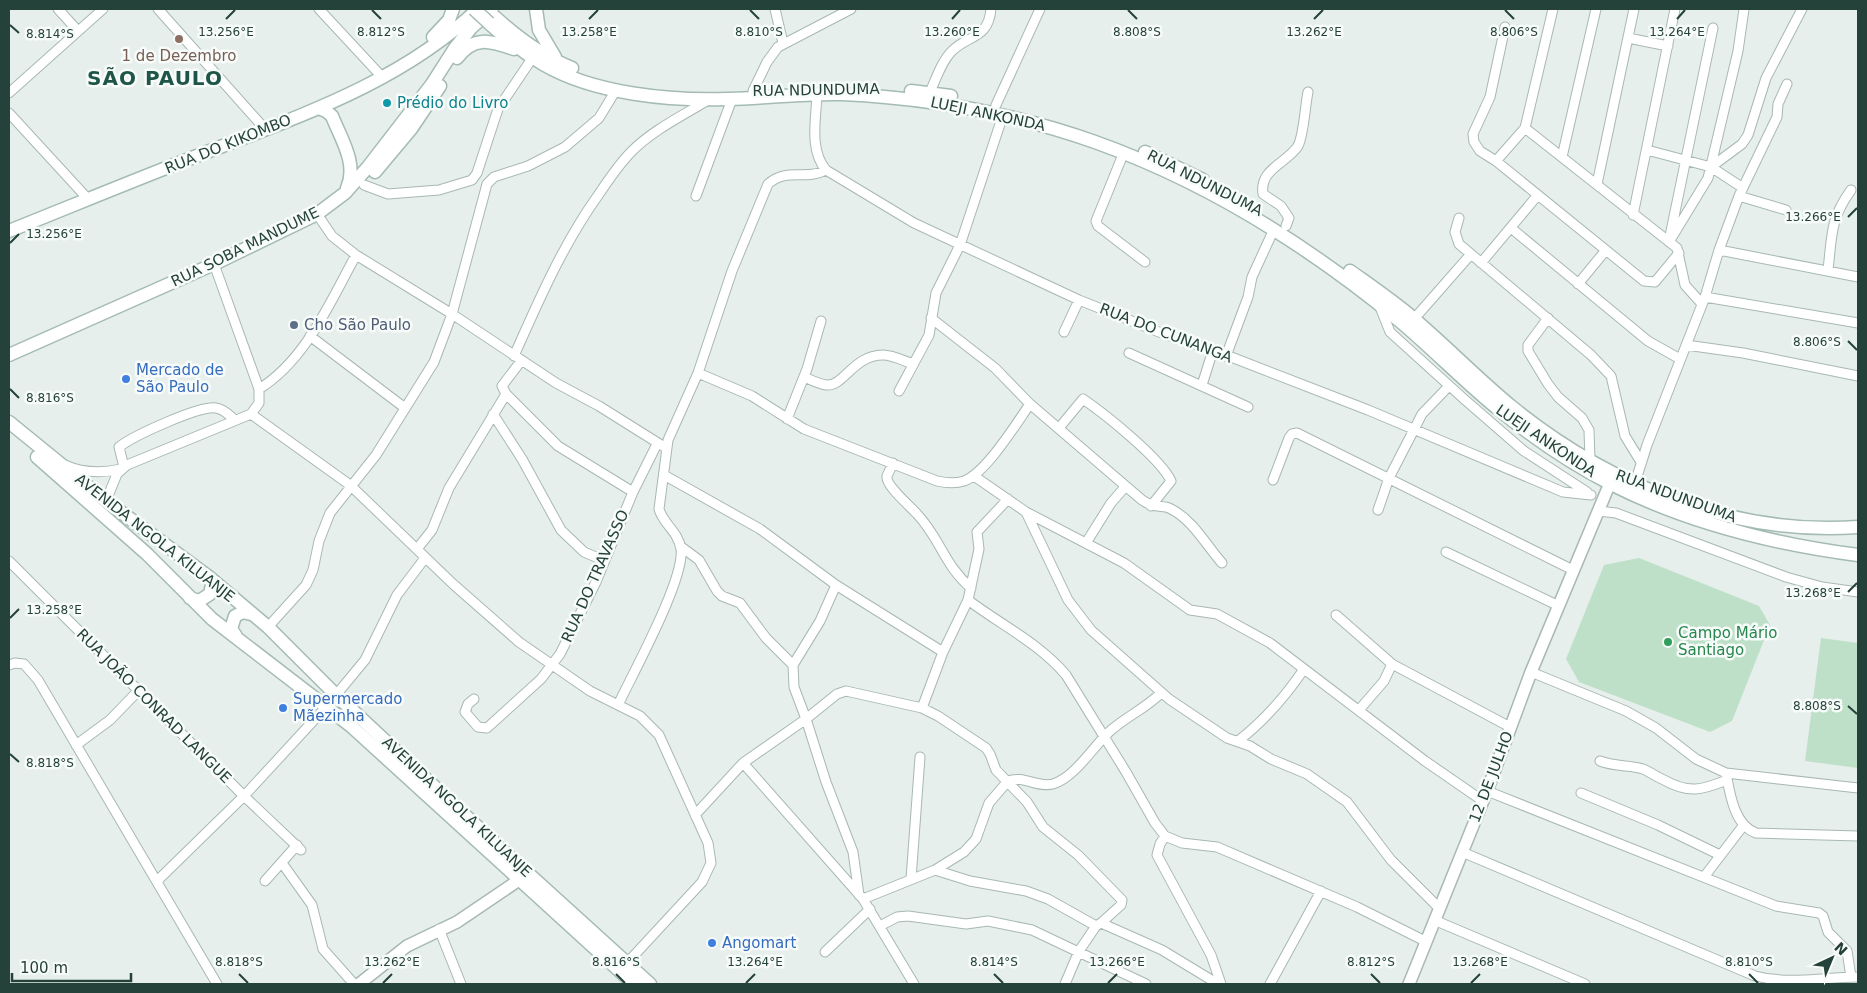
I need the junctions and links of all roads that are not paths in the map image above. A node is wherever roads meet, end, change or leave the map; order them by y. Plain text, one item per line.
1 (58, 9) edge
2 (103, 9) edge
3 (158, 9) edge
4 (319, 9) edge
5 (453, 9) edge
6 (474, 9) edge
7 (478, 9) edge
8 (536, 9) edge
9 (775, 9) edge
10 (851, 9) edge
11 (991, 9) edge
12 (1040, 9) edge
13 (1552, 9) edge
14 (1596, 9) edge
15 (1634, 9) edge
16 (1676, 9) edge
17 (1744, 9) edge
18 (1802, 9) edge
19 (490, 15) edge
20 (1505, 27) dead end
21 (1713, 28) dead end
22 (78, 31) junction
23 (1628, 38) junction
24 (783, 43) junction
25 (1668, 46) junction
26 (529, 55) junction
27 (557, 67) junction
28 (383, 78) junction
29 (1787, 84) dead end
30 (616, 90) junction
31 (753, 91) junction
32 (930, 92) junction
33 (1308, 92) dead end
34 (9, 93) edge
35 (817, 95) junction
36 (340, 99) junction
37 (732, 99) junction
38 (709, 100) junction
39 (318, 108) junction
40 (999, 110) junction
41 (9, 113) edge
42 (1525, 128) junction
43 (265, 129) junction
44 (1646, 150) junction
45 (1124, 152) junction
46 (1562, 157) junction
47 (1685, 160) junction
48 (1496, 161) junction
49 (374, 167) junction
50 (1711, 167) junction
51 (826, 170) junction
52 (477, 173) junction
53 (490, 180) junction
54 (1596, 184) junction
55 (364, 185) junction
56 (1851, 190) dead end
57 (1741, 192) junction
58 (345, 193) junction
59 (696, 196) dead end
60 (1537, 196) junction
61 (88, 199) junction
62 (329, 205) junction
63 (1786, 210) dead end
64 (317, 214) junction
65 (1633, 215) junction
66 (1460, 218) dead end
67 (1280, 228) junction
68 (1511, 228) junction
69 (9, 231) edge
70 (1669, 242) junction
71 (960, 245) junction
72 (1606, 250) junction
73 (1719, 250) junction
74 (1679, 253) junction
75 (1471, 254) junction
76 (356, 256) junction
77 (1145, 262) dead end
78 (1481, 263) junction
79 (214, 264) junction
80 (1828, 270) junction
81 (1858, 277) edge
82 (1578, 284) junction
83 (1079, 300) junction
84 (1704, 301) junction
85 (1379, 304) junction
86 (452, 314) junction
87 (931, 318) junction
88 (1414, 318) junction
89 (1548, 318) junction
90 (821, 321) dead end
91 (1858, 323) edge
92 (1064, 332) dead end
93 (310, 336) junction
94 (1686, 345) junction
95 (1213, 350) junction
96 (1130, 353) dead end
97 (9, 355) edge
98 (1226, 356) junction
99 (517, 358) junction
100 (1680, 359) junction
101 (913, 364) junction
102 (698, 373) junction
103 (1858, 376) edge
104 (804, 377) junction
105 (1202, 385) junction
106 (1449, 386) junction
107 (259, 389) junction
108 (900, 391) dead end
109 (506, 394) junction
110 (1030, 404) junction
111 (1248, 407) dead end
112 (405, 408) junction
113 (251, 414) junction
114 (493, 414) junction
115 (787, 419) junction
116 (236, 420) junction
117 (9, 422) edge
118 (1059, 428) junction
119 (1413, 431) junction
120 (9, 433) edge
121 (662, 446) junction
122 (54, 460) junction
123 (1590, 460) junction
124 (1641, 462) junction
125 (893, 463) junction
126 (123, 468) junction
127 (664, 475) junction
128 (974, 476) junction
129 (1389, 478) junction
130 (1273, 480) dead end
131 (1610, 483) junction
132 (1635, 483) junction
133 (350, 485) junction
134 (1126, 487) junction
135 (633, 492) junction
136 (1591, 494) junction
137 (1008, 499) junction
138 (1603, 500) junction
139 (106, 501) junction
140 (1151, 506) junction
141 (1378, 510) dead end
142 (1598, 511) junction
143 (1026, 512) junction
144 (1858, 527) edge
145 (1086, 543) junction
146 (680, 546) junction
147 (417, 549) junction
148 (1446, 552) dead end
149 (1858, 555) edge
150 (425, 558) junction
151 (603, 560) junction
152 (9, 561) edge
153 (1222, 563) dead end
154 (1574, 570) junction
155 (209, 577) junction
156 (836, 585) junction
157 (971, 588) junction
158 (1858, 592) edge
159 (190, 598) junction
160 (968, 600) junction
161 (1559, 606) junction
162 (252, 614) junction
163 (1336, 614) dead end
164 (268, 628) junction
165 (236, 636) junction
166 (943, 652) junction
167 (1392, 664) junction
168 (9, 665) edge
169 (793, 665) junction
170 (552, 666) junction
171 (1304, 669) junction
172 (1531, 672) junction
173 (139, 690) junction
174 (1161, 693) junction
175 (336, 694) junction
176 (474, 699) dead end
177 (618, 705) junction
178 (327, 706) junction
179 (922, 708) junction
180 (1359, 710) junction
181 (806, 719) junction
182 (1510, 727) junction
183 (1104, 738) junction
184 (1238, 741) junction
185 (76, 744) junction
186 (920, 757) dead end
187 (1600, 761) dead end
188 (743, 763) junction
189 (1726, 776) junction
190 (1008, 781) junction
191 (1858, 788) edge
192 (1581, 793) dead end
193 (244, 796) junction
194 (1485, 796) junction
195 (695, 815) junction
196 (1743, 826) junction
197 (1165, 836) junction
198 (1858, 836) edge
199 (1462, 852) junction
200 (1720, 855) junction
201 (282, 863) junction
202 (935, 870) junction
203 (1704, 877) junction
204 (911, 878) junction
205 (519, 880) junction
206 (157, 881) junction
207 (265, 881) dead end
208 (1321, 890) junction
209 (861, 897) junction
210 (1439, 908) junction
211 (870, 909) junction
212 (1434, 920) junction
213 (1099, 925) junction
214 (880, 926) junction
215 (439, 929) junction
216 (1425, 941) junction
217 (1079, 951) junction
218 (825, 952) dead end
219 (627, 963) junction
220 (1855, 977) edge
221 (217, 984) edge
222 (359, 984) edge
223 (461, 984) edge
224 (634, 984) edge
225 (650, 984) edge
226 (914, 984) edge
227 (1065, 984) edge
228 (1146, 984) edge
229 (1219, 984) edge
230 (1270, 984) edge
231 (1409, 984) edge
232 (1585, 984) edge

1 - 22 street
2 - 22 street
3 - 43 street
4 - 28 street
5 - 28 main road
6 - 19 main road, RUA NDUNDUMA, bridge
7 - 28 main road, RUA DO KIKOMBO
8 - 27 main road
9 - 24 street
10 - 24 street
11 - 32 street
12 - 40 street
13 - 42 street
14 - 46 street
15 - 23 street
16 - 25 street
17 - 50 street
18 - 50 street
19 - 26 main road, RUA NDUNDUMA
19 - 27 main road, RUA NDUNDUMA
19 - 49 main road, RUA SOBA MANDUME
20 - 48 street
21 - 47 street
22 - 34 street
23 - 25 street
23 - 54 street
24 - 31 street
25 - 44 street
26 - 27 main road, RUA NDUNDUMA
26 - 49 main road
26 - 52 street
27 - 30 main road, LUEJI ANKONDA
27 - 31 main road, RUA NDUNDUMA
28 - 36 main road, RUA DO KIKOMBO
29 - 57 street
30 - 38 main road, LUEJI ANKONDA
30 - 53 street
31 - 32 main road, RUA NDUNDUMA
32 - 40 main road, RUA NDUNDUMA
33 - 67 street
35 - 37 main road, LUEJI ANKONDA
35 - 40 main road, LUEJI ANKONDA
35 - 51 street
36 - 39 main road, RUA DO KIKOMBO
36 - 49 main road
37 - 38 main road, LUEJI ANKONDA
37 - 59 street
38 - 99 street
39 - 43 main road, RUA DO KIKOMBO
39 - 58 main road
40 - 45 main road, LUEJI ANKONDA
40 - 67 main road, RUA NDUNDUMA
40 - 71 street
41 - 61 street
42 - 46 street
42 - 48 street
43 - 61 main road, RUA DO KIKOMBO
44 - 47 street
44 - 65 street
45 - 67 main road, LUEJI ANKONDA
45 - 77 street
46 - 54 street
47 - 50 street
47 - 70 street
48 - 60 street
49 - 55 main road
49 - 58 main road, RUA SOBA MANDUME
50 - 57 street
50 - 70 street
51 - 71 street, RUA DO CUNANGA
51 - 102 street, RUA DO TRAVASSO
52 - 53 street
52 - 55 street
53 - 86 street
54 - 65 street
55 - 62 main road
56 - 80 street
57 - 63 street
57 - 73 street
58 - 62 main road, RUA SOBA MANDUME
60 - 68 street
60 - 72 street
61 - 69 main road, RUA DO KIKOMBO
62 - 64 main road, RUA SOBA MANDUME
64 - 76 street
64 - 79 main road, RUA SOBA MANDUME
65 - 70 street
66 - 75 street
67 - 85 main road, LUEJI ANKONDA
67 - 88 main road, RUA NDUNDUMA
67 - 98 street
68 - 78 street
68 - 82 street
70 - 74 street
71 - 83 street, RUA DO CUNANGA
71 - 87 street
72 - 74 street
72 - 82 street
73 - 80 street
73 - 84 street
74 - 84 street
75 - 78 street
75 - 88 street
76 - 86 street
76 - 93 street
78 - 89 street
79 - 97 main road, RUA SOBA MANDUME
79 - 107 street
80 - 81 street
82 - 100 street
83 - 92 street
83 - 95 street, RUA DO CUNANGA
84 - 91 street
84 - 94 street
85 - 106 street, LUEJI ANKONDA
85 - 131 main road, LUEJI ANKONDA
86 - 99 street
86 - 112 street
87 - 101 street
87 - 110 street
88 - 123 main road, RUA NDUNDUMA
89 - 123 street
89 - 124 street
90 - 104 street
93 - 107 street
93 - 112 street
94 - 100 street
94 - 103 street
95 - 98 street, RUA DO CUNANGA
95 - 105 street
96 - 105 street
98 - 119 street, RUA DO CUNANGA
99 - 109 street
99 - 121 street
100 - 124 street
101 - 104 street
101 - 108 street
102 - 115 street
102 - 121 street, RUA DO TRAVASSO
104 - 115 street
105 - 111 street
106 - 119 street
106 - 136 street, LUEJI ANKONDA
107 - 113 street
109 - 114 street
109 - 135 street
110 - 118 street
110 - 128 street
112 - 133 street
113 - 116 street
113 - 133 street
114 - 147 street
114 - 151 street
115 - 125 street
116 - 126 street
116 - 126 street
117 - 122 main road, AVENIDA NGOLA KILUANJE
118 - 134 street
118 - 140 street
119 - 129 street
119 - 136 street, RUA DO CUNANGA
120 - 159 main road, AVENIDA NGOLA KILUANJE
121 - 127 street
121 - 135 street, RUA DO TRAVASSO
122 - 126 street
122 - 139 main road, AVENIDA NGOLA KILUANJE
123 - 132 main road, RUA NDUNDUMA
124 - 132 street
125 - 128 street
125 - 157 street
126 - 139 street
127 - 146 street
127 - 156 street
128 - 137 street
129 - 130 street
129 - 141 street
129 - 154 street
131 - 138 street, 12 DE JULHO
131 - 149 main road, LUEJI ANKONDA
132 - 144 main road, RUA NDUNDUMA
133 - 147 street
133 - 164 street
134 - 140 street
134 - 145 street
135 - 151 street, RUA DO TRAVASSO
136 - 138 street, LUEJI ANKONDA
137 - 143 street
137 - 157 street
138 - 142 street, 12 DE JULHO
139 - 155 main road, AVENIDA NGOLA KILUANJE
140 - 153 street
142 - 154 street, 12 DE JULHO
142 - 158 street
143 - 145 street
143 - 174 street
145 - 171 street
146 - 169 street
146 - 177 street
147 - 150 street
148 - 161 street
150 - 170 street
150 - 175 street
151 - 170 street, RUA DO TRAVASSO
152 - 173 street, RUA JOÃO CONRAD LANGUE
154 - 161 street, 12 DE JULHO
155 - 159 main road
155 - 162 main road, AVENIDA NGOLA KILUANJE
156 - 166 street
156 - 169 street
157 - 160 street
159 - 165 main road, AVENIDA NGOLA KILUANJE
160 - 166 street
160 - 183 street
161 - 172 street, 12 DE JULHO
162 - 164 main road, AVENIDA NGOLA KILUANJE
162 - 165 main road
163 - 167 street
164 - 175 main road, AVENIDA NGOLA KILUANJE
165 - 178 main road, AVENIDA NGOLA KILUANJE
166 - 179 street
167 - 180 street
167 - 182 street
168 - 185 street
169 - 181 street
170 - 176 street, RUA DO TRAVASSO
170 - 177 street
171 - 180 street
171 - 184 street
172 - 182 street, 12 DE JULHO
172 - 189 street
173 - 185 street
173 - 193 street, RUA JOÃO CONRAD LANGUE
174 - 183 street
174 - 184 street
175 - 219 main road, AVENIDA NGOLA KILUANJE
177 - 195 street
178 - 193 street
178 - 205 main road, AVENIDA NGOLA KILUANJE
179 - 181 street
179 - 190 street
180 - 194 street
181 - 188 street
181 - 209 street
182 - 194 street, 12 DE JULHO
183 - 190 street
183 - 197 street
184 - 210 street
185 - 206 street
186 - 204 street
187 - 189 street
188 - 195 street
188 - 209 street
189 - 191 street
189 - 196 street
190 - 202 street
190 - 213 street
192 - 200 street
193 - 201 street, RUA JOÃO CONRAD LANGUE
193 - 206 street
194 - 199 street, 12 DE JULHO
194 - 203 street
195 - 219 street
196 - 198 street
196 - 200 street
197 - 208 street
197 - 229 street
199 - 210 street, 12 DE JULHO
199 - 220 street
200 - 203 street
201 - 207 street
201 - 222 street
202 - 204 street
202 - 213 street
203 - 220 street
204 - 209 street
205 - 215 street
205 - 224 main road, AVENIDA NGOLA KILUANJE
206 - 221 street
208 - 216 street
208 - 230 street
209 - 211 street
210 - 212 street, 12 DE JULHO
211 - 214 street
211 - 218 street
212 - 216 street, 12 DE JULHO
212 - 232 street
213 - 217 street
213 - 229 street
214 - 217 street
214 - 226 street
215 - 222 street
215 - 223 street
216 - 231 street, 12 DE JULHO
217 - 227 street
217 - 228 street
219 - 225 main road, AVENIDA NGOLA KILUANJE

